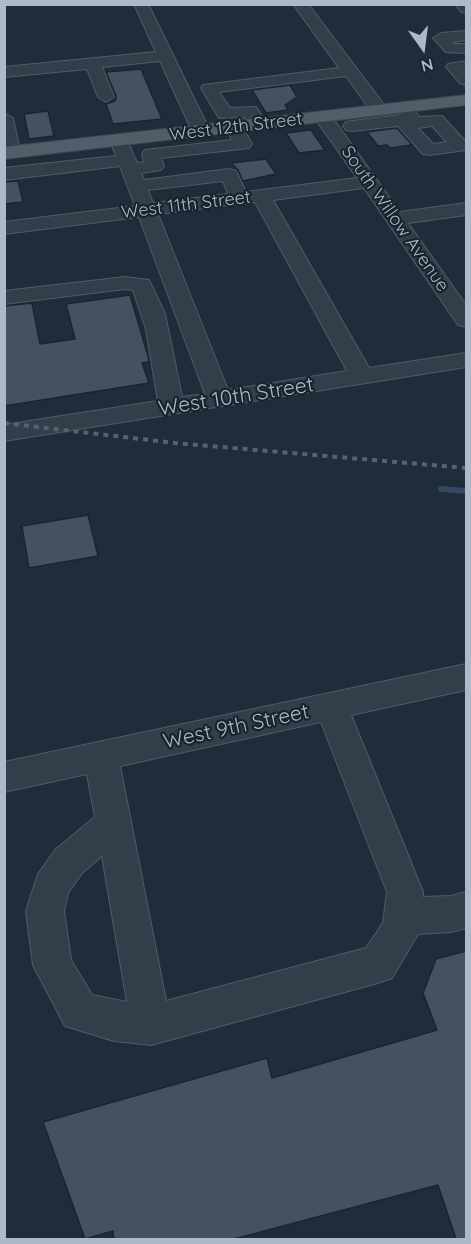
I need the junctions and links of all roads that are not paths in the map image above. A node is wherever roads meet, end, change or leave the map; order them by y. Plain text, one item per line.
1 (141, 4) edge
2 (300, 4) edge
3 (466, 36) edge
4 (466, 48) edge
5 (166, 56) junction
6 (93, 63) junction
7 (466, 66) edge
8 (350, 71) junction
9 (4, 72) edge
10 (305, 77) junction
11 (466, 80) edge
12 (106, 96) dead end
13 (215, 98) junction
14 (187, 101) junction
15 (465, 102) edge
16 (319, 108) junction
17 (380, 110) junction
18 (410, 117) junction
19 (4, 118) edge
20 (258, 124) junction
21 (352, 126) dead end
22 (234, 127) junction
23 (201, 131) junction
24 (119, 140) junction
25 (31, 150) junction
26 (8, 153) edge
27 (38, 170) junction
28 (132, 171) junction
29 (4, 174) edge
30 (368, 182) junction
31 (251, 197) junction
32 (466, 209) edge
33 (147, 210) junction
34 (395, 219) junction
35 (4, 228) edge
36 (4, 298) edge
37 (466, 320) edge
38 (466, 360) edge
39 (209, 375) junction
40 (362, 377) junction
41 (165, 381) junction
42 (219, 399) junction
43 (172, 407) junction
44 (4, 433) edge
45 (466, 677) edge
46 (332, 706) junction
47 (101, 756) junction
48 (4, 777) edge
49 (114, 823) junction
50 (466, 910) edge
51 (402, 916) junction
52 (151, 1025) junction

1 - 5 street
2 - 8 street
3 - 4 street
5 - 6 street
5 - 14 street
6 - 9 street
6 - 12 street
7 - 11 street
8 - 10 street
8 - 17 street
10 - 13 street
10 - 16 street, South Willow Avenue
13 - 14 street
13 - 20 street
14 - 23 street
15 - 18 main road, West 12th Street
16 - 17 main road, West 12th Street
16 - 20 main road, West 12th Street
16 - 30 street, South Willow Avenue
17 - 18 main road, West 12th Street
18 - 21 street
19 - 26 street
20 - 22 main road, West 12th Street
22 - 23 main road, West 12th Street
22 - 28 street
23 - 24 main road, West 12th Street
24 - 25 main road, West 12th Street
24 - 28 street
25 - 26 main road, West 12th Street
25 - 27 street
27 - 28 street
27 - 29 street
28 - 31 street
28 - 33 street
30 - 31 street, West 11th Street
30 - 34 street, South Willow Avenue
31 - 33 street, West 11th Street
31 - 40 street
32 - 34 street
33 - 35 street, West 11th Street
33 - 39 street
34 - 37 street, South Willow Avenue
36 - 41 street
38 - 40 street, West 10th Street
39 - 41 street
39 - 42 street
40 - 42 street, West 10th Street
41 - 43 street
42 - 43 street, West 10th Street
43 - 44 street, West 10th Street
45 - 46 street, West 9th Street
46 - 47 street, West 9th Street
46 - 51 street
47 - 48 street, West 9th Street
47 - 49 street
49 - 52 street
49 - 52 street
50 - 51 street
51 - 52 street

